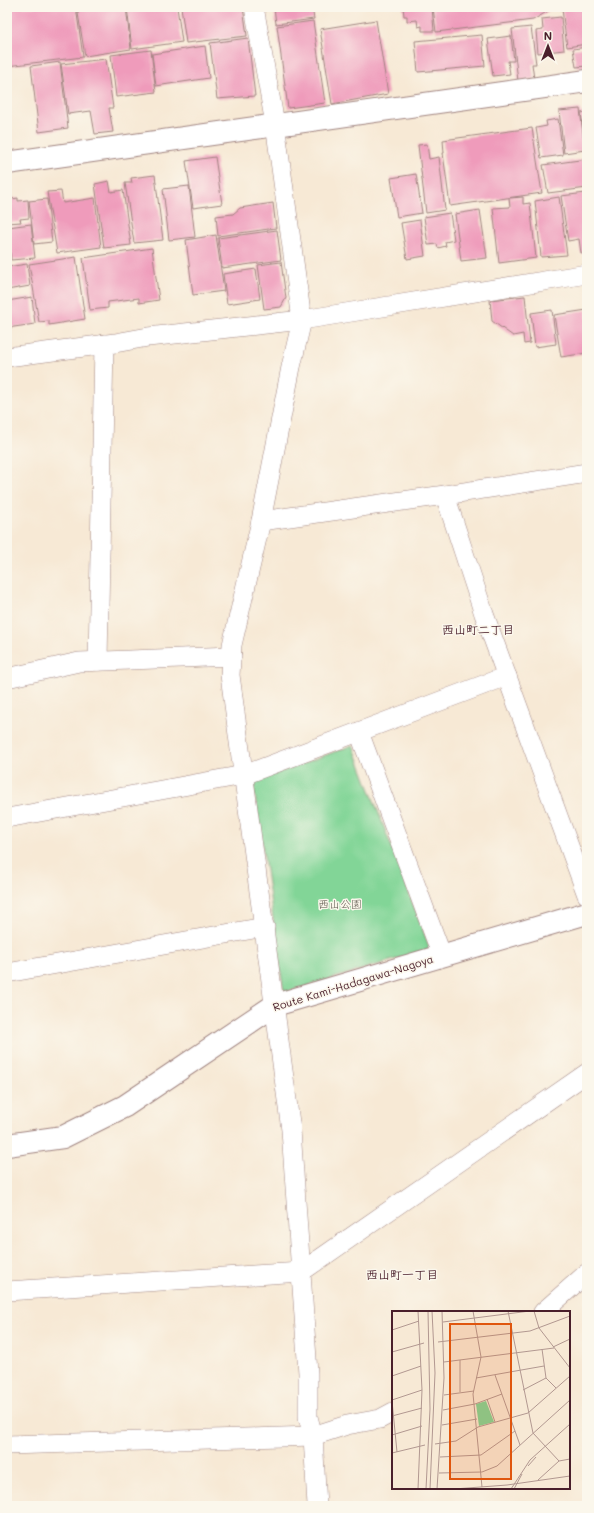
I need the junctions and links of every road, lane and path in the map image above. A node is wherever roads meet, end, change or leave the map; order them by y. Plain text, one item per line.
1 (254, 7) edge
2 (587, 81) edge
3 (275, 124) junction
4 (7, 163) edge
5 (587, 274) edge
6 (302, 320) junction
7 (104, 344) junction
8 (7, 357) edge
9 (587, 473) edge
10 (445, 495) junction
11 (260, 521) junction
12 (232, 656) junction
13 (98, 661) junction
14 (507, 676) junction
15 (7, 678) edge
16 (359, 732) junction
17 (244, 775) junction
18 (7, 818) edge
19 (587, 895) edge
20 (587, 913) edge
21 (265, 927) junction
22 (442, 956) junction
23 (7, 973) edge
24 (275, 1005) junction
25 (587, 1072) edge
26 (7, 1144) edge
27 (301, 1272) junction
28 (587, 1273) edge
29 (7, 1291) edge
30 (545, 1311) edge
31 (392, 1413) edge
32 (313, 1436) junction
33 (7, 1445) edge
34 (317, 1506) edge

1 - 3 street
2 - 3 main road
3 - 4 main road
3 - 6 street
5 - 6 street
6 - 7 street
6 - 11 street
7 - 8 street
7 - 13 street
9 - 10 street
10 - 11 street
10 - 14 street
11 - 12 street
12 - 13 street
12 - 17 street
13 - 15 street
14 - 16 street
14 - 19 street
16 - 17 street
16 - 22 street
17 - 18 street
17 - 21 street
20 - 22 main road, Route Kami-Hadagawa-Nagoya
21 - 23 street
21 - 24 street
22 - 24 main road, Route Kami-Hadagawa-Nagoya
24 - 26 main road, Route Kami-Hadagawa-Nagoya
24 - 27 street
25 - 27 street
27 - 29 street
27 - 32 street
28 - 30 street
31 - 32 street
32 - 33 street
32 - 34 street

